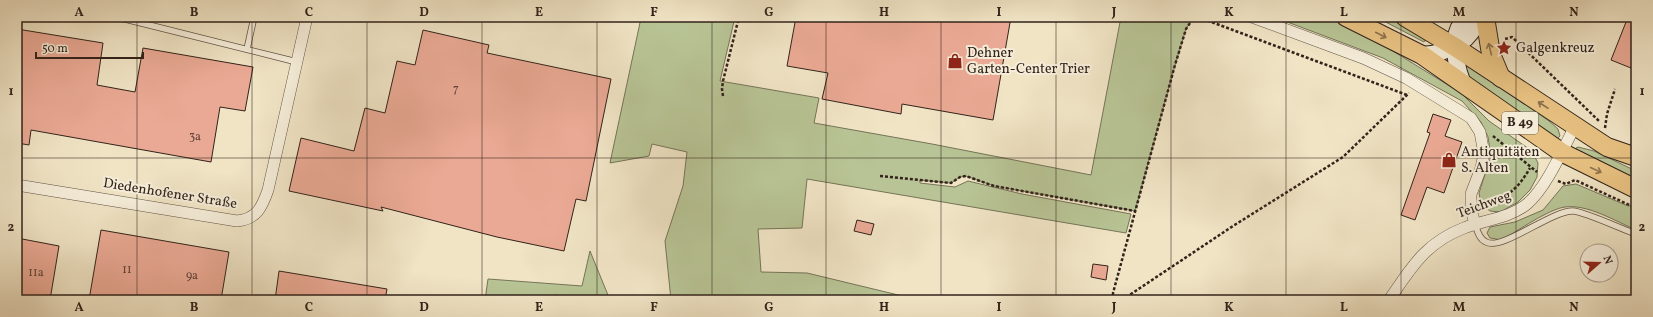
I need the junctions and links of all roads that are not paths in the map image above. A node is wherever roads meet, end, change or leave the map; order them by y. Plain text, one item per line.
1 (117, 17) edge
2 (254, 17) edge
3 (307, 17) edge
4 (1252, 17) edge
5 (1346, 17) edge
6 (1405, 17) edge
7 (1479, 17) edge
8 (1485, 17) edge
9 (1462, 22) edge
10 (1455, 47) junction
11 (247, 49) junction
12 (1422, 56) junction
13 (297, 62) junction
14 (1501, 78) junction
15 (1463, 84) junction
16 (1575, 126) junction
17 (1561, 152) junction
18 (1636, 157) edge
19 (17, 185) edge
20 (1636, 188) edge
21 (1475, 224) junction
22 (1636, 234) edge
23 (1389, 300) edge

1 - 11 lane
2 - 11 lane
3 - 13 street, Diedenhofener Straße
4 - 21 street
5 -> 12 main road, B 49
6 - 10 main road, B 49
7 - 10 street
14 -> 8 main road
9 - 10 street
10 - 12 street
10 - 14 main road, B 49
10 - 15 street
11 - 13 lane
12 - 15 main road, B 49
13 - 19 street, Diedenhofener Straße
16 -> 14 main road, B 49
15 - 17 main road, B 49
16 - 17 street, Teichweg
16 - 18 main road, B 49
17 -> 20 main road, B 49
17 - 21 street, Teichweg
21 - 22 lane
21 - 23 street, Teichweg

